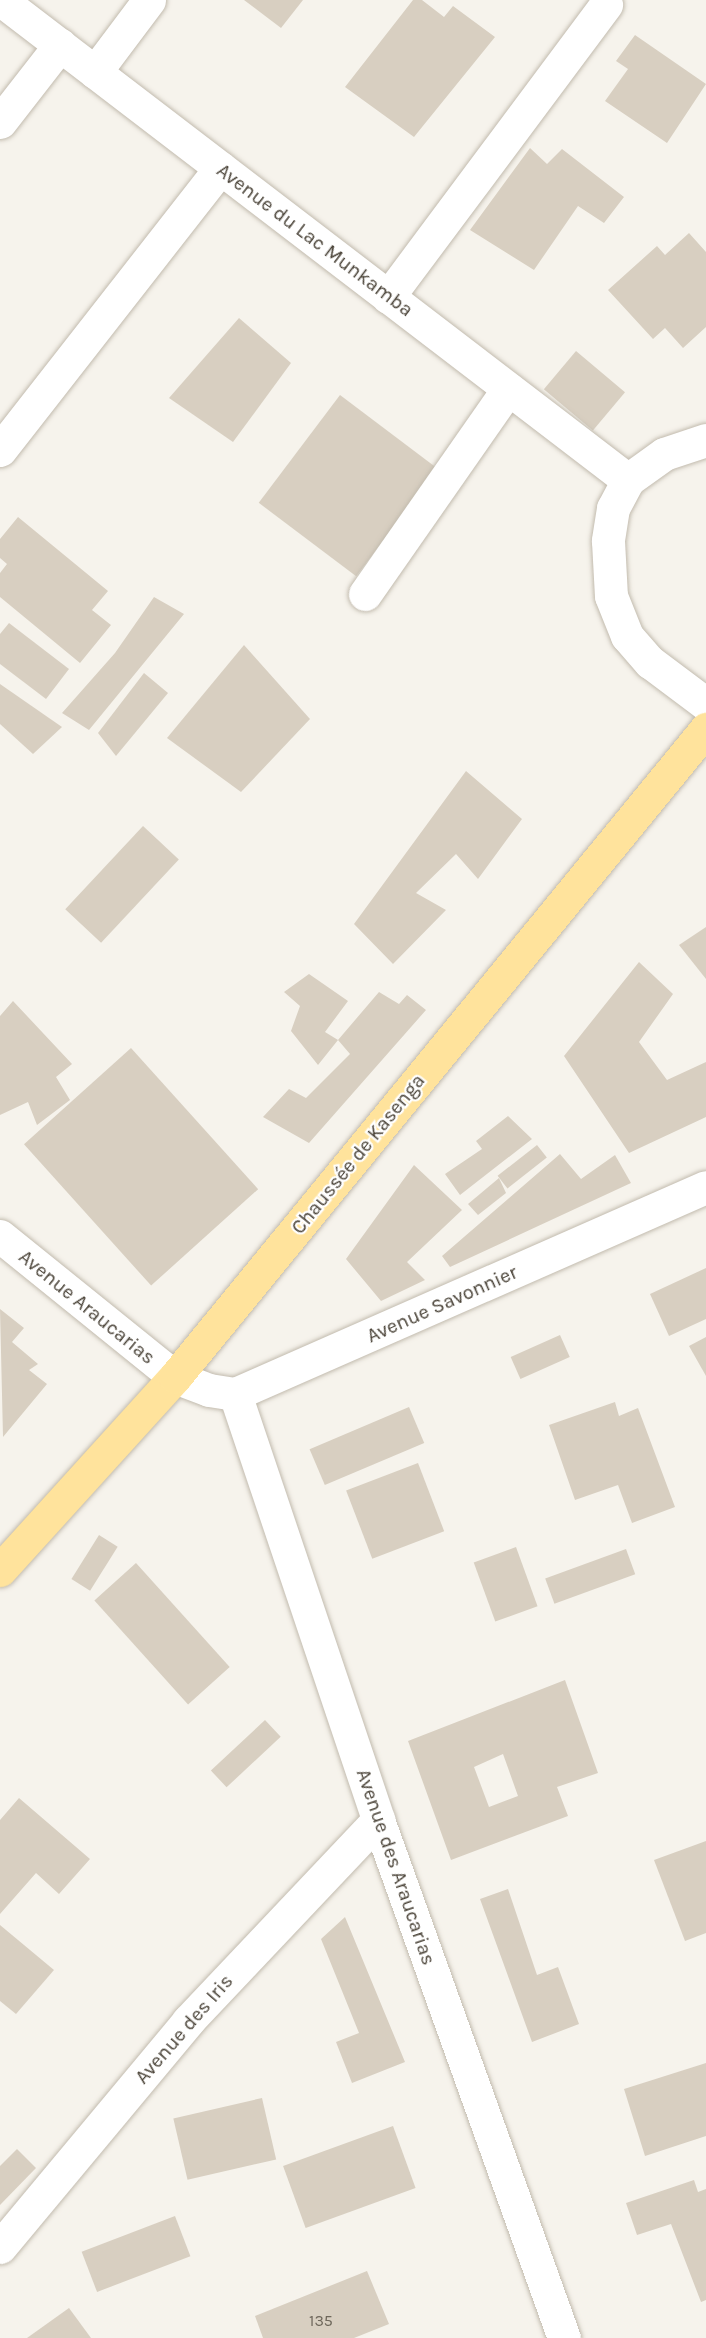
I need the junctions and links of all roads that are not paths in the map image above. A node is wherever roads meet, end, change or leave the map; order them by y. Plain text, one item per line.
1 (1, 0) edge
2 (149, 0) edge
3 (606, 4) dead end
4 (60, 45) junction
5 (95, 72) junction
6 (0, 122) edge
7 (220, 168) junction
8 (388, 297) junction
9 (508, 389) junction
10 (706, 440) edge
11 (0, 450) edge
12 (628, 480) junction
13 (365, 594) dead end
14 (706, 704) edge
15 (706, 729) edge
16 (706, 1187) edge
17 (0, 1236) edge
18 (175, 1377) junction
19 (235, 1394) junction
20 (0, 1570) edge
21 (378, 1820) junction
22 (0, 2247) edge
23 (564, 2338) edge

1 - 4 street, Avenue du Lac Munkamba
2 - 5 street
3 - 8 street
4 - 5 street, Avenue du Lac Munkamba
4 - 6 street
5 - 7 street, Avenue du Lac Munkamba
7 - 8 street, Avenue du Lac Munkamba
7 - 11 street
8 - 9 street, Avenue du Lac Munkamba
9 - 12 street, Avenue du Lac Munkamba
9 - 13 street
10 - 12 street
12 - 14 street
15 - 18 main road, Chaussée de Kasenga
16 - 19 street, Avenue Savonnier
17 - 18 street, Avenue Araucarias
18 - 19 street
18 - 20 main road, Chaussée de Kasenga
19 - 21 street, Avenue des Araucarias
21 - 22 street, Avenue des Iris
21 - 23 street, Avenue des Araucarias

